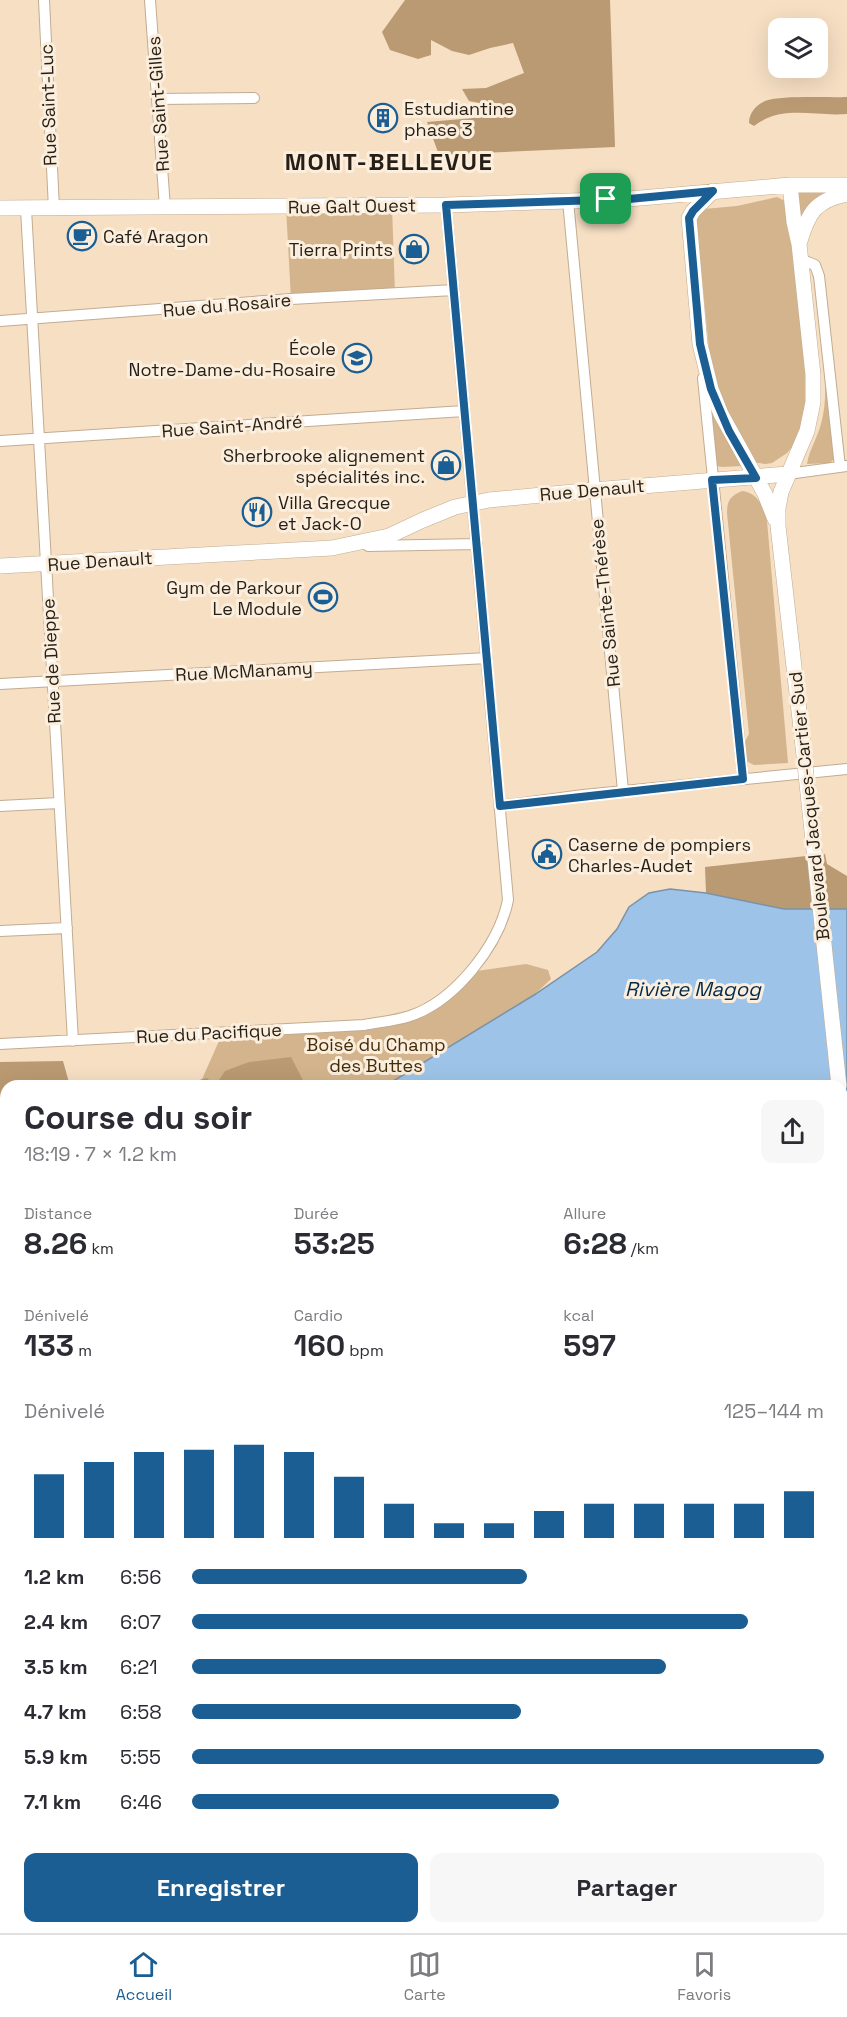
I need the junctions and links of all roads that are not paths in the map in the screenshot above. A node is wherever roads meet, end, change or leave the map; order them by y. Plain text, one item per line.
1 (44, 0) edge
2 (150, 0) edge
3 (254, 98) dead end
4 (158, 99) junction
5 (790, 185) junction
6 (847, 185) edge
7 (713, 191) junction
8 (847, 194) edge
9 (568, 200) junction
10 (446, 205) junction
11 (0, 208) edge
12 (165, 208) junction
13 (26, 209) junction
14 (54, 209) junction
15 (800, 251) junction
16 (454, 290) junction
17 (32, 319) junction
18 (0, 321) edge
19 (700, 344) junction
20 (464, 411) junction
21 (39, 440) junction
22 (0, 441) edge
23 (844, 467) edge
24 (788, 474) junction
25 (756, 478) junction
26 (712, 480) junction
27 (594, 490) junction
28 (473, 503) junction
29 (778, 526) junction
30 (477, 544) junction
31 (343, 546) junction
32 (46, 564) junction
33 (0, 566) edge
34 (487, 658) junction
35 (52, 682) junction
36 (0, 684) edge
37 (847, 769) edge
38 (743, 779) junction
39 (623, 791) junction
40 (59, 803) junction
41 (0, 806) edge
42 (500, 806) junction
43 (67, 928) junction
44 (0, 931) edge
45 (73, 1041) junction
46 (0, 1044) edge
47 (838, 1080) edge

1 - 14 street, Rue Saint-Luc
2 - 4 street, Rue Saint-Gilles
3 - 4 street
4 - 12 street, Rue Saint-Gilles
5 - 6 main road, Rue Galt Ouest
5 - 7 main road, Rue Galt Ouest
5 - 15 main road, Boulevard Jacques-Cartier Sud
7 - 9 main road, Rue Galt Ouest
7 - 19 main road, Boulevard Jacques-Cartier Sud
8 - 15 main road
9 - 10 main road, Rue Galt Ouest
9 - 27 street, Rue Sainte-Thérèse
10 - 12 main road, Rue Galt Ouest
10 - 16 street, Rue du Pacifique
11 - 13 main road, Rue Galt Ouest
12 - 14 main road, Rue Galt Ouest
13 - 14 main road, Rue Galt Ouest
13 - 17 street, Rue de Dieppe
15 - 23 street
15 - 24 main road, Boulevard Jacques-Cartier Sud
16 - 17 street, Rue du Rosaire
16 - 20 street, Rue du Pacifique
17 - 18 street, Rue du Rosaire
17 - 21 street, Rue de Dieppe
19 - 25 main road, Boulevard Jacques-Cartier Sud
19 - 26 street
20 - 21 street, Rue Saint-André
20 - 28 street, Rue du Pacifique
21 - 22 street, Rue Saint-André
21 - 32 street, Rue de Dieppe
23 - 24 street, Rue Denault
24 - 25 main road, Rue Denault
24 - 29 main road, Boulevard Jacques-Cartier Sud
25 - 26 main road, Rue Denault
25 - 29 main road, Boulevard Jacques-Cartier Sud
26 - 27 main road, Rue Denault
26 - 38 street
27 - 28 main road, Rue Denault
27 - 39 street, Rue Sainte-Thérèse
28 - 30 street, Rue du Pacifique
28 - 31 main road, Rue Denault
29 - 47 main road, Boulevard Jacques-Cartier Sud, bridge
30 - 31 street, Rue Denault
30 - 34 street, Rue du Pacifique
31 - 32 main road, Rue Denault
32 - 33 main road, Rue Denault
32 - 35 street, Rue de Dieppe
34 - 35 street, Rue McManamy
34 - 42 street, Rue du Pacifique
35 - 36 street, Rue McManamy
35 - 40 street, Rue de Dieppe
37 - 38 street
38 - 39 street
39 - 42 street
40 - 41 street
40 - 43 street, Rue de Dieppe
42 - 45 street, Rue du Pacifique
43 - 44 street
43 - 45 street, Rue de Dieppe
45 - 46 street, Rue du Pacifique

